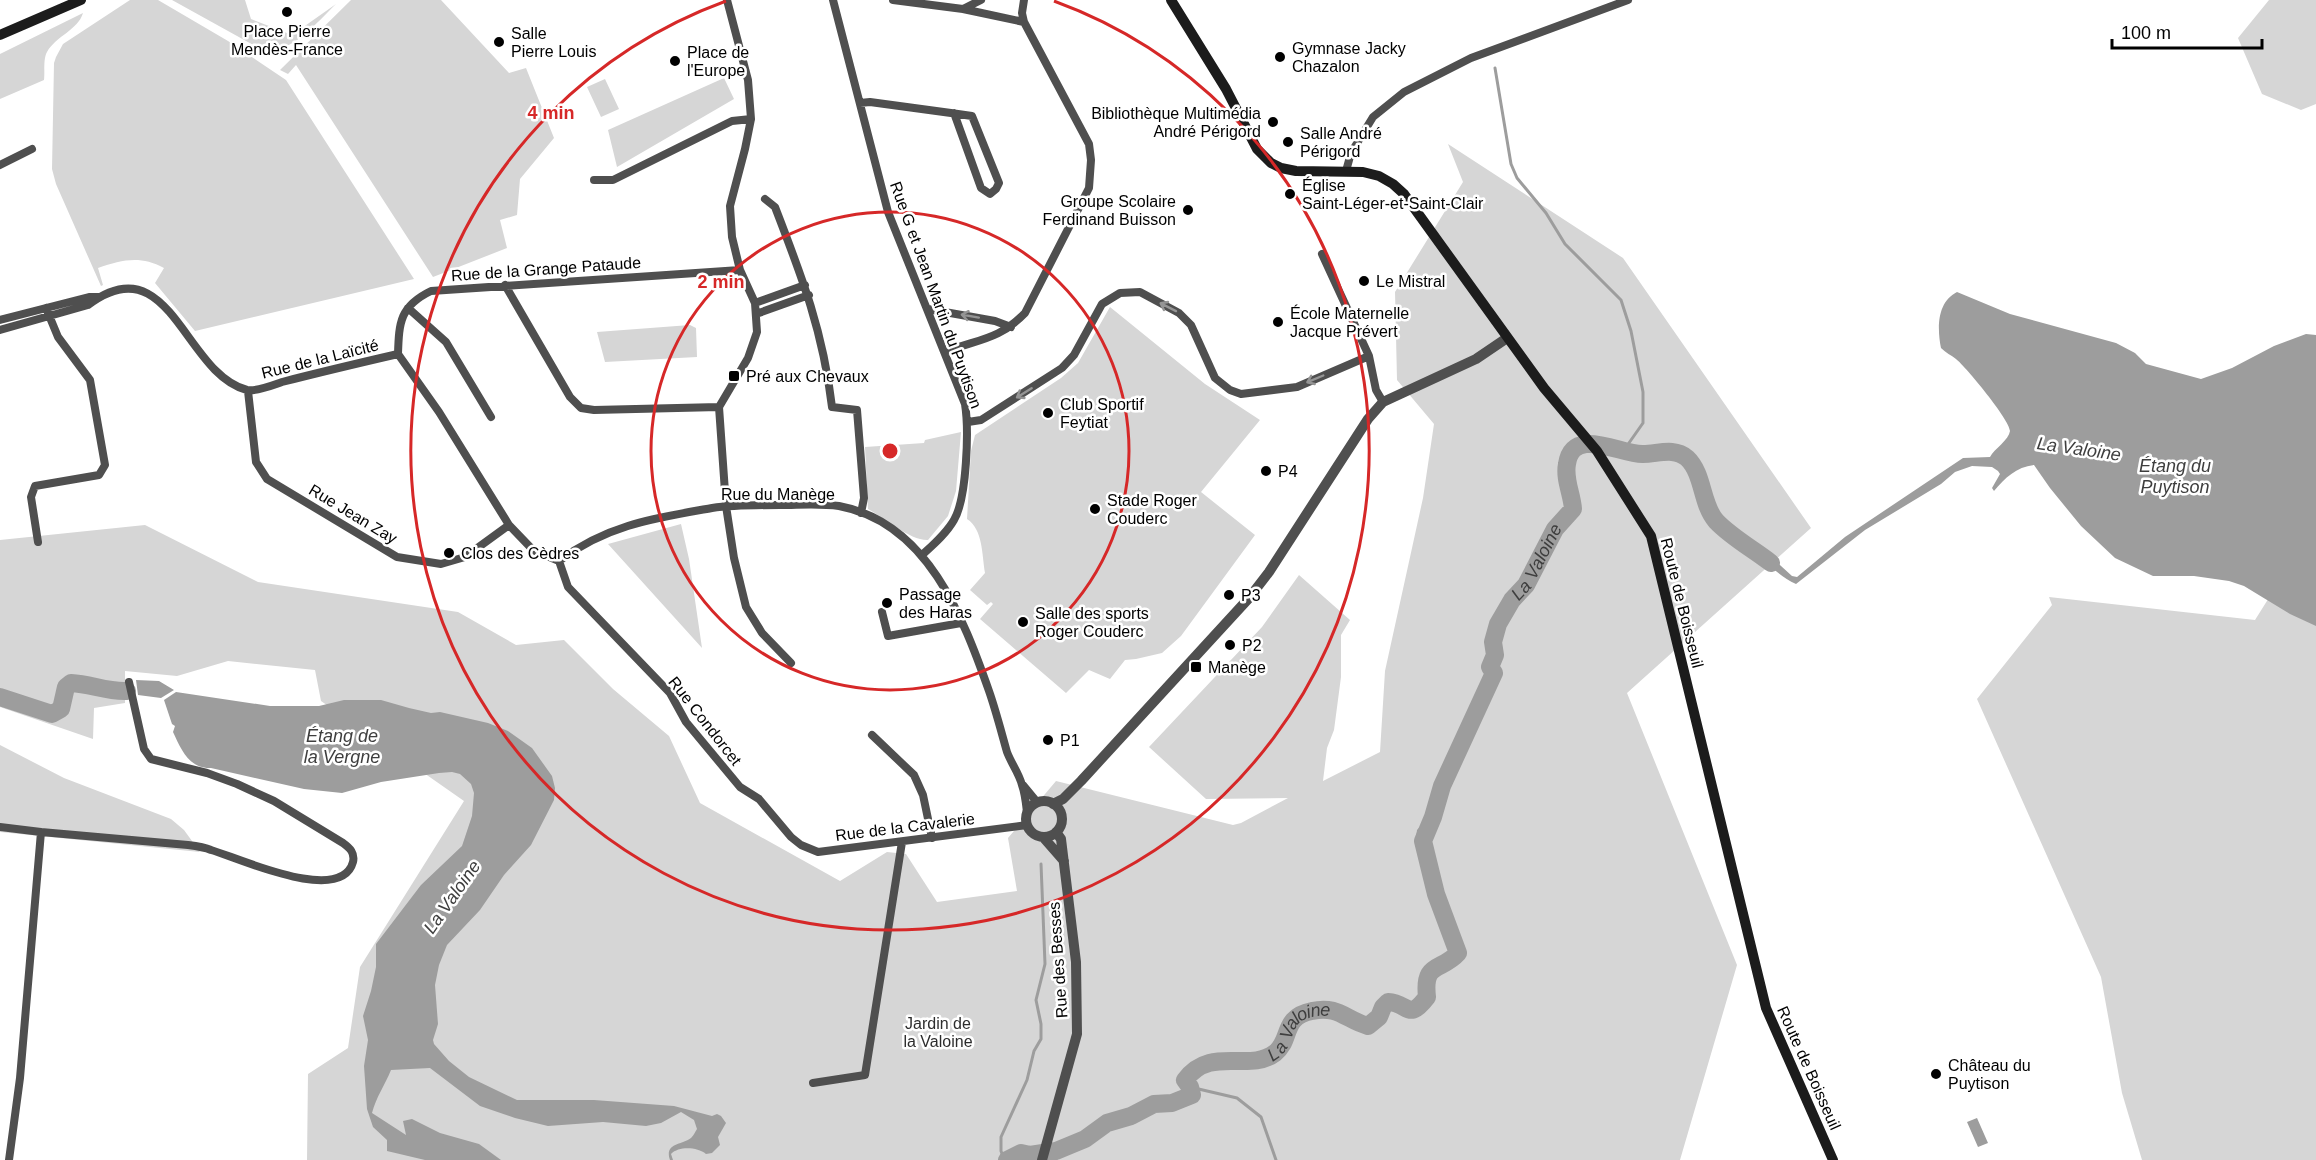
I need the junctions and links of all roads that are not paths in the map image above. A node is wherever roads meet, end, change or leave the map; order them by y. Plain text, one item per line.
1 (81, 0) edge
2 (727, 0) edge
3 (833, 0) edge
4 (893, 0) edge
5 (981, 0) edge
6 (1024, 0) edge
7 (1171, 0) edge
8 (1628, 0) edge
9 (963, 9) junction
10 (1024, 22) junction
11 (0, 34) edge
12 (860, 103) junction
13 (954, 113) junction
14 (751, 119) junction
15 (32, 149) dead end
16 (0, 165) edge
17 (1346, 171) junction
18 (594, 180) dead end
19 (765, 199) dead end
20 (1322, 254) dead end
21 (740, 270) junction
22 (505, 285) junction
23 (805, 285) junction
24 (808, 295) junction
25 (99, 297) junction
26 (755, 303) junction
27 (46, 308) junction
28 (408, 308) junction
29 (928, 309) junction
30 (756, 314) junction
31 (49, 318) junction
32 (0, 320) edge
33 (1011, 327) junction
34 (0, 330) edge
35 (1508, 338) junction
36 (945, 352) junction
37 (398, 354) junction
38 (1369, 356) junction
39 (248, 391) junction
40 (1383, 402) junction
41 (719, 407) junction
42 (491, 417) dead end
43 (968, 423) junction
44 (726, 506) junction
45 (861, 513) junction
46 (509, 525) junction
47 (38, 542) dead end
48 (922, 555) junction
49 (559, 561) junction
50 (882, 612) dead end
51 (961, 623) junction
52 (791, 663) dead end
53 (129, 682) dead end
54 (872, 735) dead end
55 (1081, 781) junction
56 (1022, 784) junction
57 (1037, 802) junction
58 (1053, 804) junction
59 (1027, 812) junction
60 (1062, 818) junction
61 (1027, 825) junction
62 (0, 827) edge
63 (41, 832) junction
64 (1056, 832) junction
65 (791, 837) joint
66 (1043, 837) junction
67 (932, 838) junction
68 (902, 842) junction
69 (1064, 861) junction
70 (813, 1083) dead end
71 (9, 1160) edge
72 (1042, 1160) edge
73 (1833, 1160) edge

1 - 11 main road
2 - 14 street
3 - 12 street, Rue G et Jean Martin du Puytison
4 - 9 street
5 - 9 street
6 - 10 street
7 - 17 main road, Route de Boisseuil
8 - 17 street
9 - 10 street
10 - 33 street
12 - 13 street
12 - 29 street, Rue G et Jean Martin du Puytison
13 - 13 street
14 - 18 street
14 - 21 street
15 - 16 street
17 - 35 main road, Route de Boisseuil
19 - 23 street
20 - 38 street
21 - 22 street, Rue de la Grange Pataude
21 - 26 street
22 - 28 street, Rue de la Grange Pataude
22 - 41 street
23 - 24 street
23 - 26 street
24 - 30 street
24 - 45 street
25 - 27 street
25 - 31 street
25 - 39 street, Rue de la Laïcité
26 - 30 street
27 - 31 street
27 - 32 street
28 - 37 street
28 - 42 street
33 -> 29 street
29 - 36 street, Rue G et Jean Martin du Puytison
30 - 41 street
31 - 34 street
31 - 47 street
33 - 36 street
35 - 40 street
35 - 73 main road, Route de Boisseuil
36 - 43 street, Rue G et Jean Martin du Puytison
37 - 39 street, Rue de la Laïcité
37 - 46 street, Rue de la Laïcité
38 - 40 street
38 -> 43 street
39 - 46 street, Rue Jean Zay
40 - 55 street
41 - 44 street
43 - 48 street, Rue G et Jean Martin du Puytison
44 - 45 street, Rue du Manège
44 - 49 street, Rue du Manège
44 - 52 street
45 - 48 street, Rue du Manège
46 - 49 street, Rue de la Laïcité
48 - 51 street, Rue du Manège
49 - 65 street, Rue Condorcet
50 - 51 street
51 - 56 street, Rue du Manège
53 - 63 street
54 - 67 street
55 - 58 street
55 - 60 street
56 - 57 street, Rue du Manège
56 - 59 street, Rue du Manège
57 - 58 street
57 - 59 street
58 - 60 street
59 - 61 street
60 - 64 street
61 - 66 street
61 - 67 street, Rue de la Cavalerie
62 - 63 street
63 - 71 street
64 - 66 street
64 - 69 street, Rue des Besses
65 - 68 street, Rue de la Cavalerie
66 - 69 street
67 - 68 street, Rue de la Cavalerie
68 - 70 street
69 - 72 street, Rue des Besses

